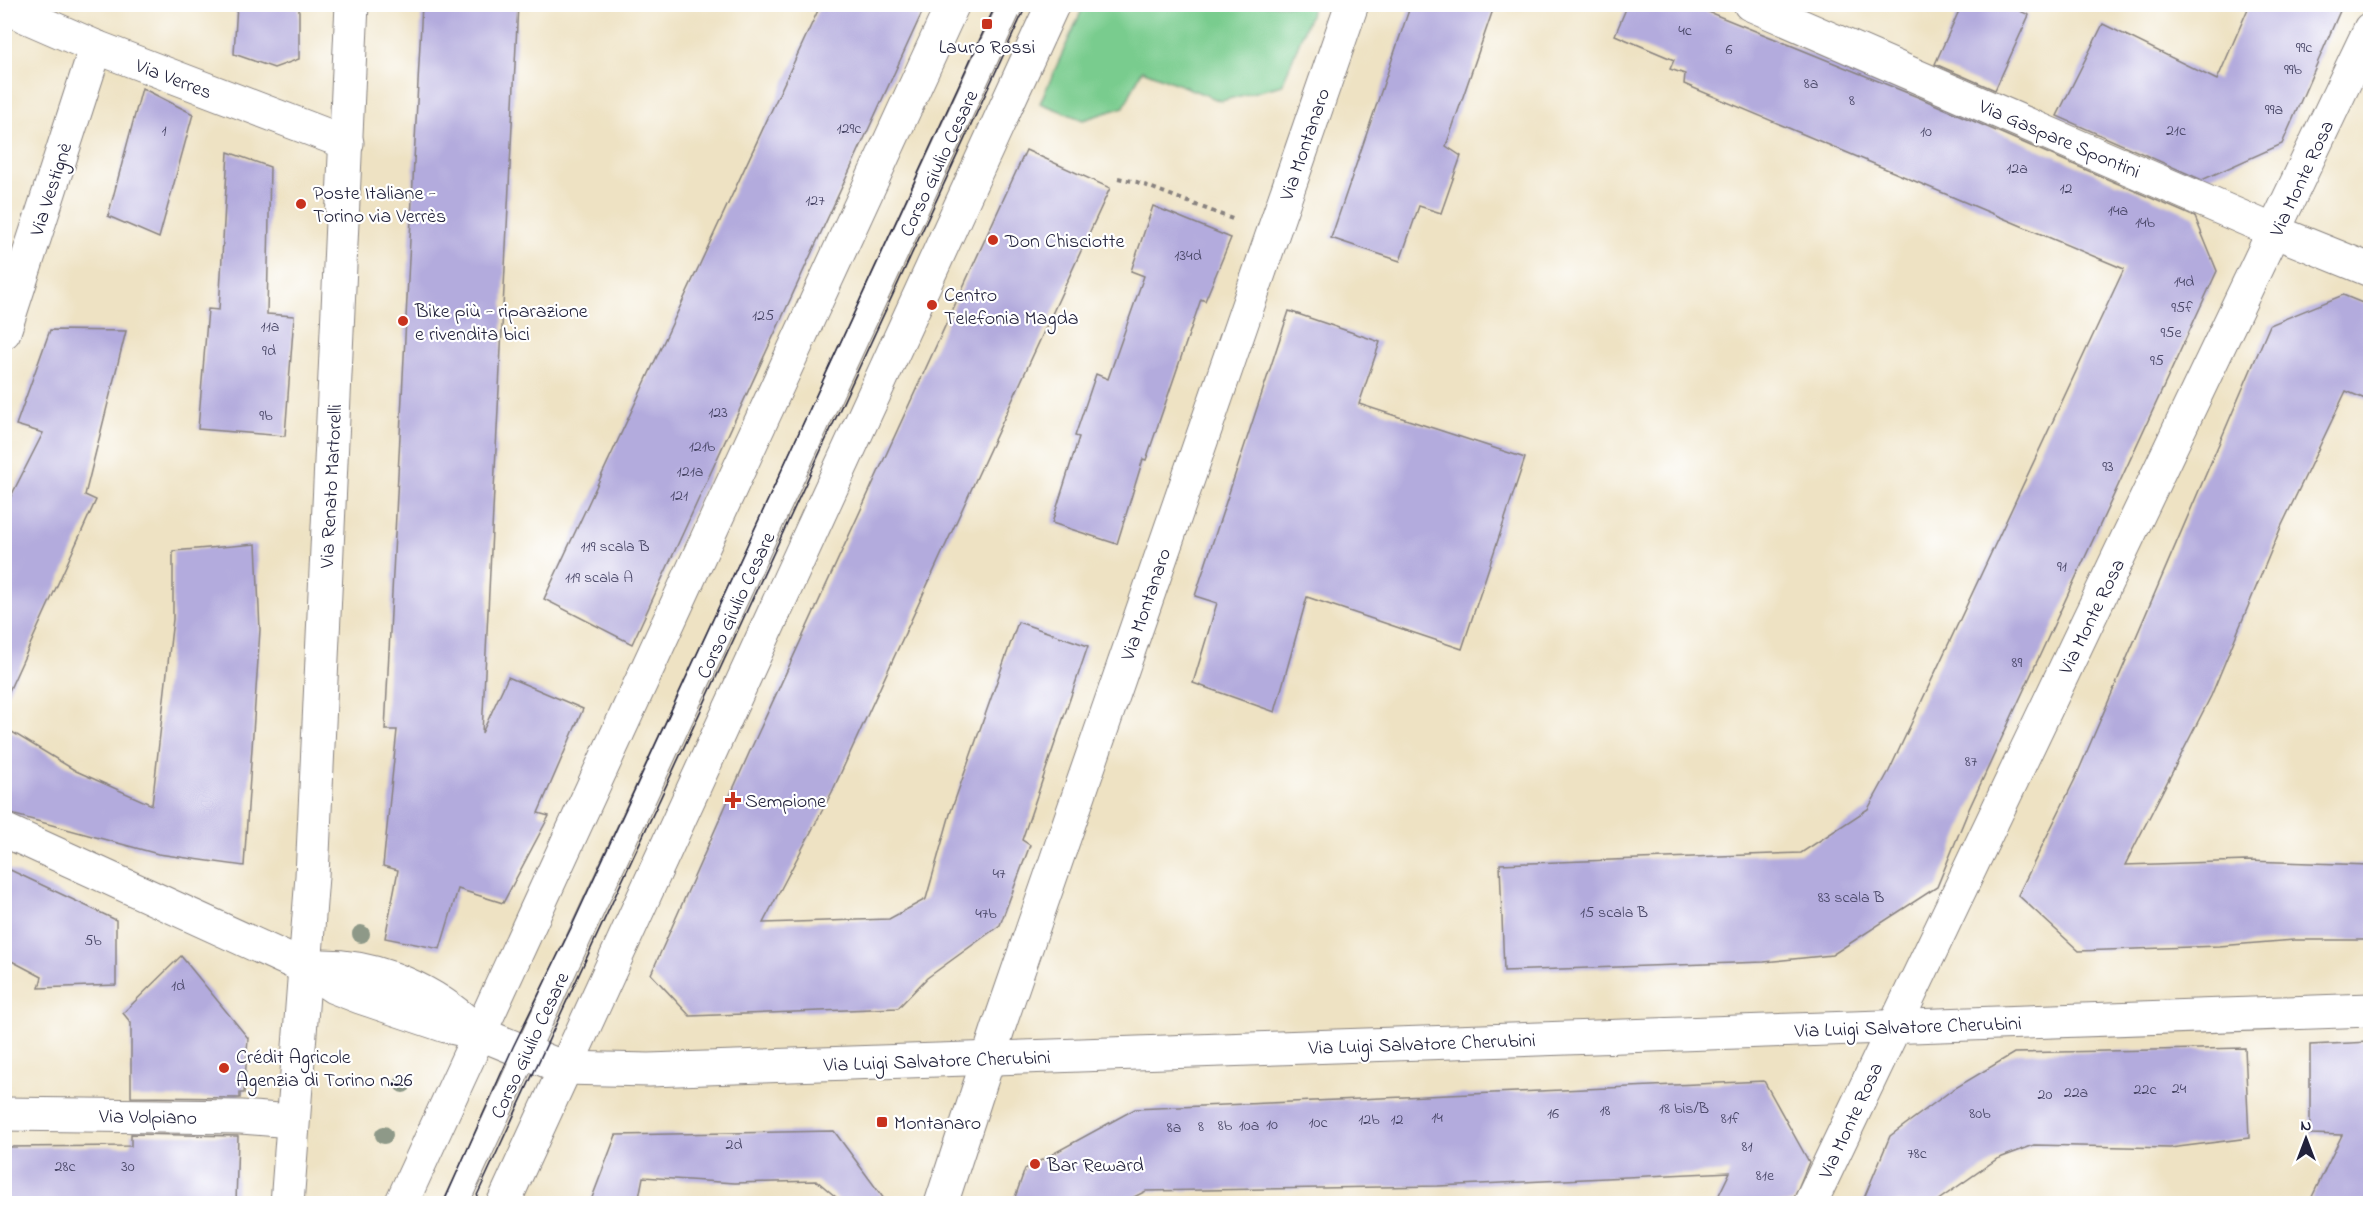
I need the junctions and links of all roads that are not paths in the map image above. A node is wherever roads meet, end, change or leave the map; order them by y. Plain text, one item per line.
1 (352, 4) edge
2 (953, 4) edge
3 (1011, 4) edge
4 (1053, 4) edge
5 (1352, 4) edge
6 (1750, 4) edge
7 (4, 7) edge
8 (2370, 29) edge
9 (96, 47) junction
10 (347, 143) junction
11 (2276, 232) junction
12 (2370, 270) edge
13 (4, 332) edge
14 (4, 830) edge
15 (304, 967) junction
16 (2370, 1010) edge
17 (1893, 1027) junction
18 (481, 1034) junction
19 (526, 1053) junction
20 (988, 1059) junction
21 (564, 1068) junction
22 (4, 1114) edge
23 (292, 1121) junction
24 (287, 1203) edge
25 (401, 1203) edge
26 (456, 1203) edge
27 (503, 1203) edge
28 (941, 1203) edge
29 (1810, 1203) edge

1 - 10 street, Via Renato Martorelli
2 - 18 street
3 - 19 lane, Corso Giulio Cesare
4 - 21 street, Corso Giulio Cesare
5 - 20 street, Via Montanaro
6 - 11 street, Via Gaspare Spontini
7 - 9 street, Via Verres
8 - 11 street, Via Monte Rosa
9 - 10 street, Via Verres
9 - 13 street, Via Vestignè
10 - 15 street, Via Renato Martorelli
11 - 12 street, Via Gaspare Spontini
11 - 17 street, Via Monte Rosa
14 - 15 street, Via Luigi Salvatore Cherubini
15 - 18 street, Via Luigi Salvatore Cherubini
15 - 23 street, Via Renato Martorelli
16 - 17 street, Via Luigi Salvatore Cherubini
17 - 20 street, Via Luigi Salvatore Cherubini
17 - 29 street, Via Monte Rosa
18 - 19 street, Via Luigi Salvatore Cherubini
18 - 25 street
19 - 21 street, Via Luigi Salvatore Cherubini
19 - 26 lane, Corso Giulio Cesare
20 - 21 street, Via Luigi Salvatore Cherubini
20 - 28 street, Via Montanaro
21 - 27 street, Corso Giulio Cesare
22 - 23 street, Via Volpiano
23 - 24 street, Via Renato Martorelli

